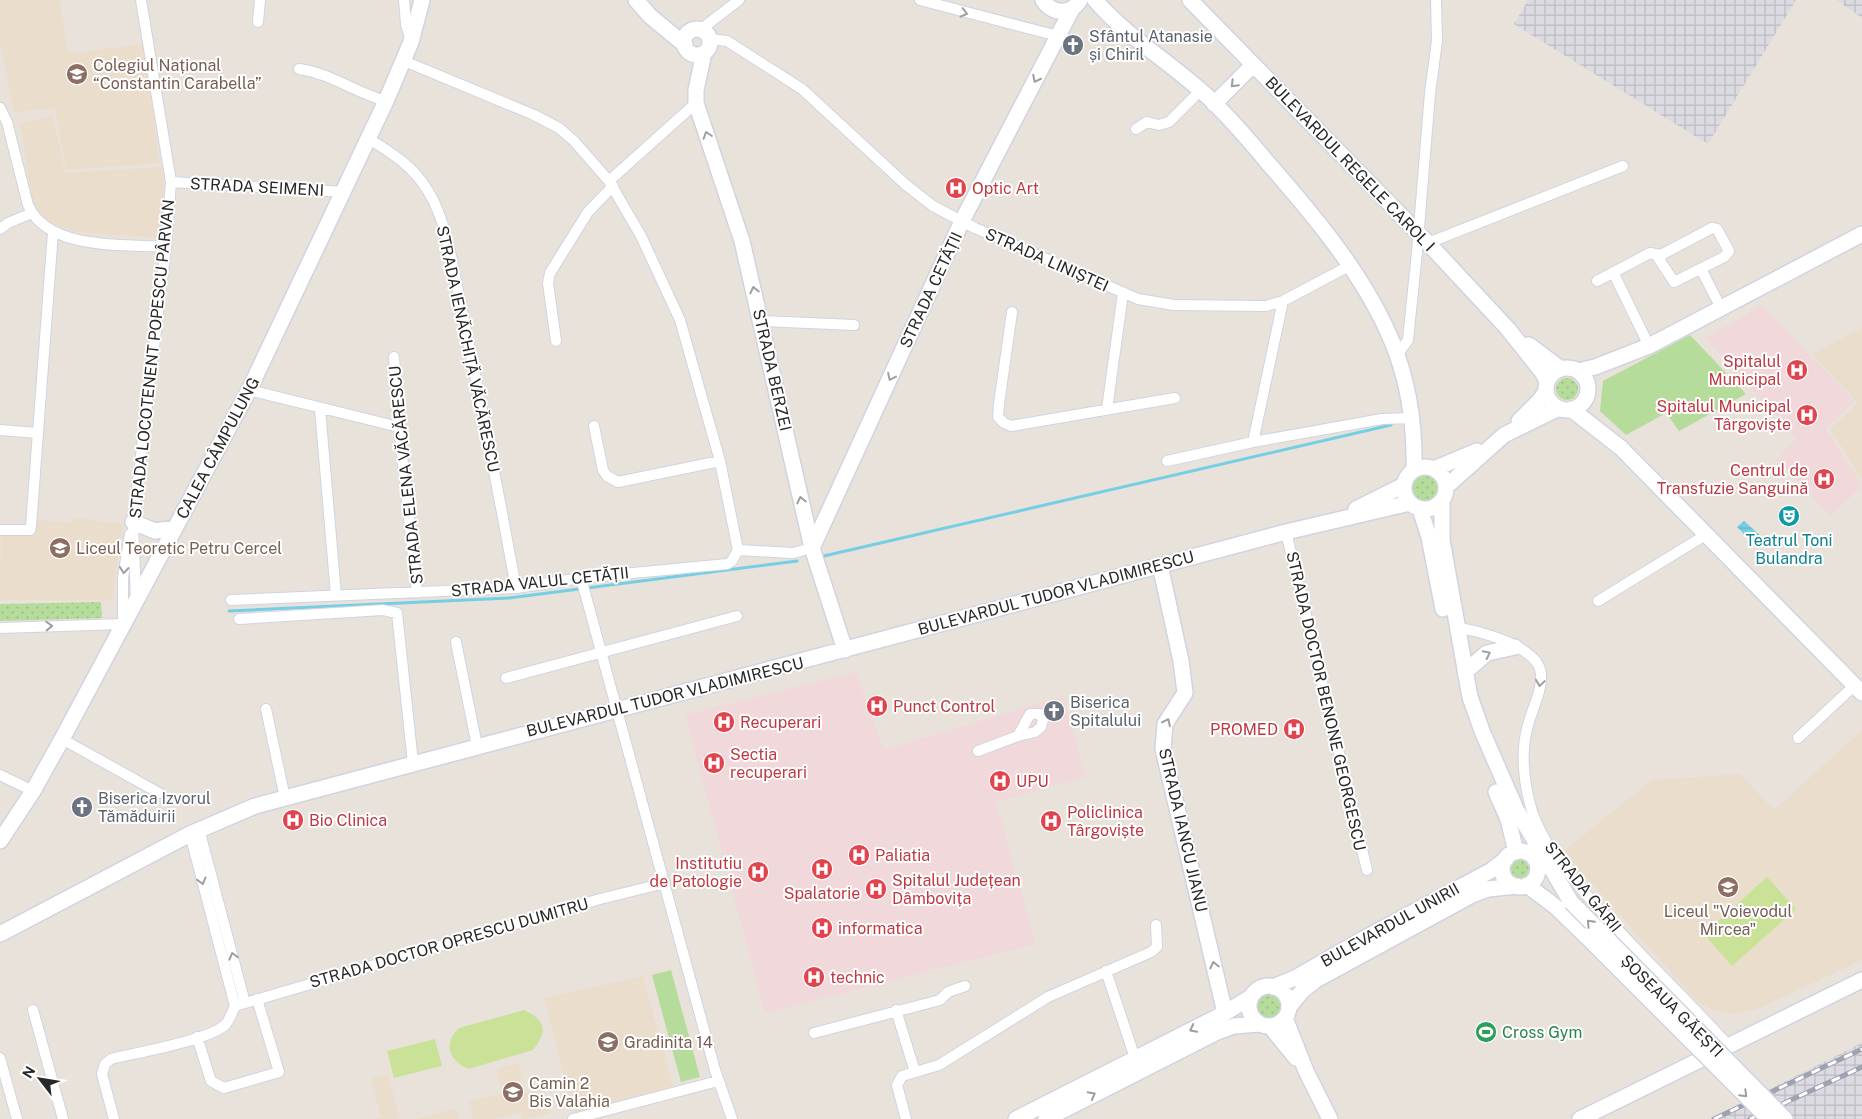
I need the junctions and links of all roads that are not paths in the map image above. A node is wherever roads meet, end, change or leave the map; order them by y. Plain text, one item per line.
1 (141, 0) edge
2 (260, 0) edge
3 (404, 0) edge
4 (422, 0) edge
5 (636, 0) edge
6 (739, 0) edge
7 (920, 0) edge
8 (1043, 0) edge
9 (1094, 0) edge
10 (1190, 0) edge
11 (1436, 0) edge
12 (1076, 5) edge
13 (1056, 11) junction
14 (1108, 16) junction
15 (258, 22) dead end
16 (1058, 36) junction
17 (699, 41) junction
18 (411, 42) junction
19 (404, 61) junction
20 (1253, 65) junction
21 (299, 69) dead end
22 (1200, 90) junction
23 (696, 96) junction
24 (386, 101) junction
25 (1214, 104) junction
26 (0, 108) edge
27 (1136, 129) dead end
28 (369, 139) junction
29 (1623, 166) dead end
30 (171, 182) junction
31 (611, 184) junction
32 (344, 192) junction
33 (32, 213) junction
34 (962, 221) junction
35 (3, 225) edge
36 (53, 232) junction
37 (1862, 234) edge
38 (1424, 239) junction
39 (166, 247) junction
40 (1657, 256) junction
41 (1349, 266) junction
42 (1701, 269) junction
43 (1613, 272) junction
44 (1597, 281) dead end
45 (1123, 293) junction
46 (1283, 301) junction
47 (1721, 308) junction
48 (1012, 312) dead end
49 (761, 321) junction
50 (854, 325) dead end
51 (1508, 329) junction
52 (556, 341) dead end
53 (1646, 347) junction
54 (1397, 355) junction
55 (394, 357) dead end
56 (1561, 369) junction
57 (1578, 371) junction
58 (1547, 387) junction
59 (249, 390) junction
60 (1586, 392) junction
61 (1174, 398) dead end
62 (1565, 408) junction
63 (320, 409) junction
64 (1107, 409) junction
65 (1413, 419) junction
66 (594, 426) dead end
67 (398, 427) junction
68 (0, 430) edge
69 (38, 433) junction
70 (1499, 439) junction
71 (1253, 442) junction
72 (1621, 448) junction
73 (720, 461) junction
74 (1167, 462) dead end
75 (1433, 469) junction
76 (1414, 470) junction
77 (1404, 485) junction
78 (1444, 494) junction
79 (1377, 506) junction
80 (1415, 506) junction
81 (133, 522) junction
82 (175, 528) junction
83 (0, 530) edge
84 (1286, 532) junction
85 (1436, 532) junction
86 (1707, 534) junction
87 (812, 548) junction
88 (738, 550) junction
89 (1160, 565) junction
90 (581, 578) junction
91 (516, 588) junction
92 (418, 593) junction
93 (336, 595) junction
94 (136, 600) junction
95 (231, 600) dead end
96 (1598, 601) dead end
97 (737, 616) dead end
98 (240, 619) dead end
99 (123, 624) junction
100 (0, 628) edge
101 (1456, 628) junction
102 (456, 642) dead end
103 (1515, 647) junction
104 (845, 650) junction
105 (601, 651) junction
106 (1465, 672) junction
107 (506, 678) dead end
108 (1858, 690) edge
109 (266, 709) dead end
110 (617, 710) junction
111 (1018, 736) dead end
112 (1798, 738) dead end
113 (62, 739) junction
114 (477, 746) junction
115 (978, 751) dead end
116 (413, 763) junction
117 (0, 775) edge
118 (33, 791) junction
119 (159, 793) dead end
120 (284, 798) junction
121 (1516, 810) junction
122 (195, 832) junction
123 (0, 841) edge
124 (1517, 855) junction
125 (1366, 870) dead end
126 (1537, 874) junction
127 (665, 883) junction
128 (1522, 885) junction
129 (1566, 908) junction
130 (0, 921) edge
131 (17, 924) junction
132 (1156, 925) dead end
133 (0, 934) edge
134 (1106, 971) junction
135 (1862, 980) edge
136 (964, 986) dead end
137 (1273, 986) junction
138 (1251, 997) junction
139 (257, 998) junction
140 (240, 1005) junction
141 (32, 1010) dead end
142 (896, 1010) junction
143 (1287, 1012) junction
144 (1225, 1013) junction
145 (1265, 1025) junction
146 (814, 1033) dead end
147 (198, 1037) junction
148 (1728, 1045) junction
149 (0, 1058) edge
150 (1138, 1064) junction
151 (1304, 1068) junction
152 (915, 1072) junction
153 (718, 1080) junction
154 (1046, 1114) edge
155 (580, 1118) edge
156 (17, 1119) edge
157 (63, 1119) edge
158 (114, 1119) edge
159 (732, 1119) edge
160 (906, 1119) edge
161 (1016, 1119) edge
162 (1330, 1119) edge
163 (1580, 1119) edge
164 (1769, 1119) edge
165 (1785, 1119) edge

1 - 30 street, STRADA LOCOTENENT POPESCU PÂRVAN
2 - 15 street
3 - 18 street
4 - 18 main road, CALEA CÂMPULUNG
5 - 17 main road
6 - 17 street
7 -> 16 street
8 - 13 main road
9 - 14 main road
10 - 20 main road, BULEVARDUL REGELE CAROL I
11 - 38 street
12 - 13 main road
12 - 14 main road
12 - 16 main road, STRADA CETĂȚII
13 - 16 main road
14 - 22 main road
16 -> 34 main road, STRADA CETĂȚII
17 - 23 main road, STRADA BERZEI
17 - 34 street, STRADA LINIȘTEI
18 - 19 main road, CALEA CÂMPULUNG
19 - 24 main road, CALEA CÂMPULUNG
19 - 31 street
20 -> 25 main road
20 - 38 main road, BULEVARDUL REGELE CAROL I
21 - 24 street
22 - 25 main road
22 - 27 street
23 - 31 street
49 -> 23 main road, STRADA BERZEI
24 - 28 main road, CALEA CÂMPULUNG
25 - 41 main road
26 - 33 street
28 - 32 main road, CALEA CÂMPULUNG
28 - 91 street, STRADA IENĂCHIȚĂ VĂCĂRESCU
29 - 38 street
30 - 32 street, STRADA SEIMENI
30 - 39 street, STRADA LOCOTENENT POPESCU PÂRVAN
31 - 52 street
31 - 73 street
32 - 59 main road, CALEA CÂMPULUNG
33 - 35 street
33 - 36 street
34 - 45 street, STRADA LINIȘTEI
34 -> 87 main road, STRADA CETĂȚII
36 - 39 street
36 - 69 street
37 - 47 main road
38 - 51 main road, BULEVARDUL REGELE CAROL I
38 - 54 street
39 - 81 street, STRADA LOCOTENENT POPESCU PÂRVAN
40 - 42 street
40 - 42 street
40 - 43 street
41 - 46 street, STRADA LINIȘTEI
41 - 54 main road
42 - 47 street
43 - 44 street
43 - 53 street
45 - 46 street, STRADA LINIȘTEI
45 - 64 street
46 - 71 street
47 - 53 main road
48 - 64 street
49 - 50 street
87 -> 49 main road, STRADA BERZEI
51 - 56 main road, BULEVARDUL REGELE CAROL I
51 - 58 main road, BULEVARDUL REGELE CAROL I
53 - 57 main road
53 - 60 main road
54 - 65 main road
55 - 67 street, STRADA ELENA VĂCĂRESCU
56 - 57 main road
56 - 58 main road
57 - 60 main road
58 - 62 main road
58 - 70 main road
59 - 63 street
59 - 82 main road, CALEA CÂMPULUNG
60 - 62 main road
60 - 72 main road
61 - 64 street
62 - 70 main road
62 - 72 main road
63 - 67 street
63 - 93 street
65 - 71 street
65 - 75 main road
65 - 76 main road
66 - 73 street
67 - 92 street, STRADA ELENA VĂCĂRESCU
68 - 69 street
69 - 83 street
70 - 75 main road
70 - 78 main road
71 - 74 street
72 - 86 main road
73 - 88 street
75 - 76 main road
75 - 78 main road
76 - 77 main road
77 - 79 main road, BULEVARDUL TUDOR VLADIMIRESCU
77 - 80 main road
78 - 80 main road
78 - 85 main road
79 - 80 main road, BULEVARDUL TUDOR VLADIMIRESCU
79 - 84 main road, BULEVARDUL TUDOR VLADIMIRESCU
80 - 85 main road
81 - 82 main road
81 - 94 street, STRADA LOCOTENENT POPESCU PÂRVAN
81 -> 99 street
82 - 94 main road, CALEA CÂMPULUNG
84 - 89 main road, BULEVARDUL TUDOR VLADIMIRESCU
84 - 125 street, STRADA DOCTOR BENONE GEORGESCU
85 - 101 main road
85 - 124 main road
86 - 96 street
86 - 108 main road
87 - 88 street
87 - 104 main road, STRADA BERZEI
88 - 90 street, STRADA VALUL CETĂȚII
89 - 104 main road, BULEVARDUL TUDOR VLADIMIRESCU
144 -> 89 main road, STRADA IANCU JIANU
90 - 91 street, STRADA VALUL CETĂȚII
90 - 105 street
91 - 92 street, STRADA VALUL CETĂȚII
92 - 93 street, STRADA VALUL CETĂȚII
93 - 95 street, STRADA VALUL CETĂȚII
94 - 99 main road, CALEA CÂMPULUNG
97 - 105 street
98 - 116 street
100 -> 99 street
99 - 113 main road, CALEA CÂMPULUNG
101 - 103 street, STRADA GĂRII
101 - 106 main road
102 - 114 street
106 -> 103 main road
103 -> 148 street, STRADA GĂRII
104 - 110 main road, BULEVARDUL TUDOR VLADIMIRESCU
105 - 107 street
105 - 110 street
106 - 121 main road
108 - 112 street
109 - 120 street
110 - 114 main road, BULEVARDUL TUDOR VLADIMIRESCU
110 - 127 street
111 - 115 street
113 - 118 main road, CALEA CÂMPULUNG
113 - 119 street
114 - 116 main road, BULEVARDUL TUDOR VLADIMIRESCU
116 - 120 main road, BULEVARDUL TUDOR VLADIMIRESCU
117 - 118 street
118 - 123 main road, CALEA CÂMPULUNG
120 - 122 main road, BULEVARDUL TUDOR VLADIMIRESCU
121 - 124 main road
121 - 129 main road
122 - 131 main road, BULEVARDUL TUDOR VLADIMIRESCU
122 - 140 street
124 - 126 main road
124 - 128 main road
124 - 137 main road, BULEVARDUL UNIRII
126 - 128 main road
126 - 129 main road, ȘOSEAUA GĂEȘTI
127 - 139 street, STRADA DOCTOR OPRESCU DUMITRU
127 - 153 street
128 - 129 main road, ȘOSEAUA GĂEȘTI
128 - 143 main road, BULEVARDUL UNIRII
129 -> 164 main road, ȘOSEAUA GĂEȘTI, bridge
165 -> 129 main road, ȘOSEAUA GĂEȘTI, bridge
130 - 131 main road
131 - 133 main road, BULEVARDUL TUDOR VLADIMIRESCU
132 - 134 street
134 - 150 street
134 - 152 street
135 - 148 main road
136 - 142 street
137 - 138 main road
137 - 143 main road
138 - 144 main road
138 - 145 main road
139 - 140 street, STRADA DOCTOR OPRESCU DUMITRU
139 - 147 street
140 - 147 street
141 - 157 street
142 - 146 street
142 - 152 street
143 - 145 main road
143 - 151 main road
144 -> 150 main road
145 - 150 main road
145 - 151 main road
147 - 158 street
148 - 163 main road
149 - 156 street
150 - 154 main road
151 - 162 main road
152 - 160 street
153 - 155 street
153 - 159 street
154 - 161 main road

